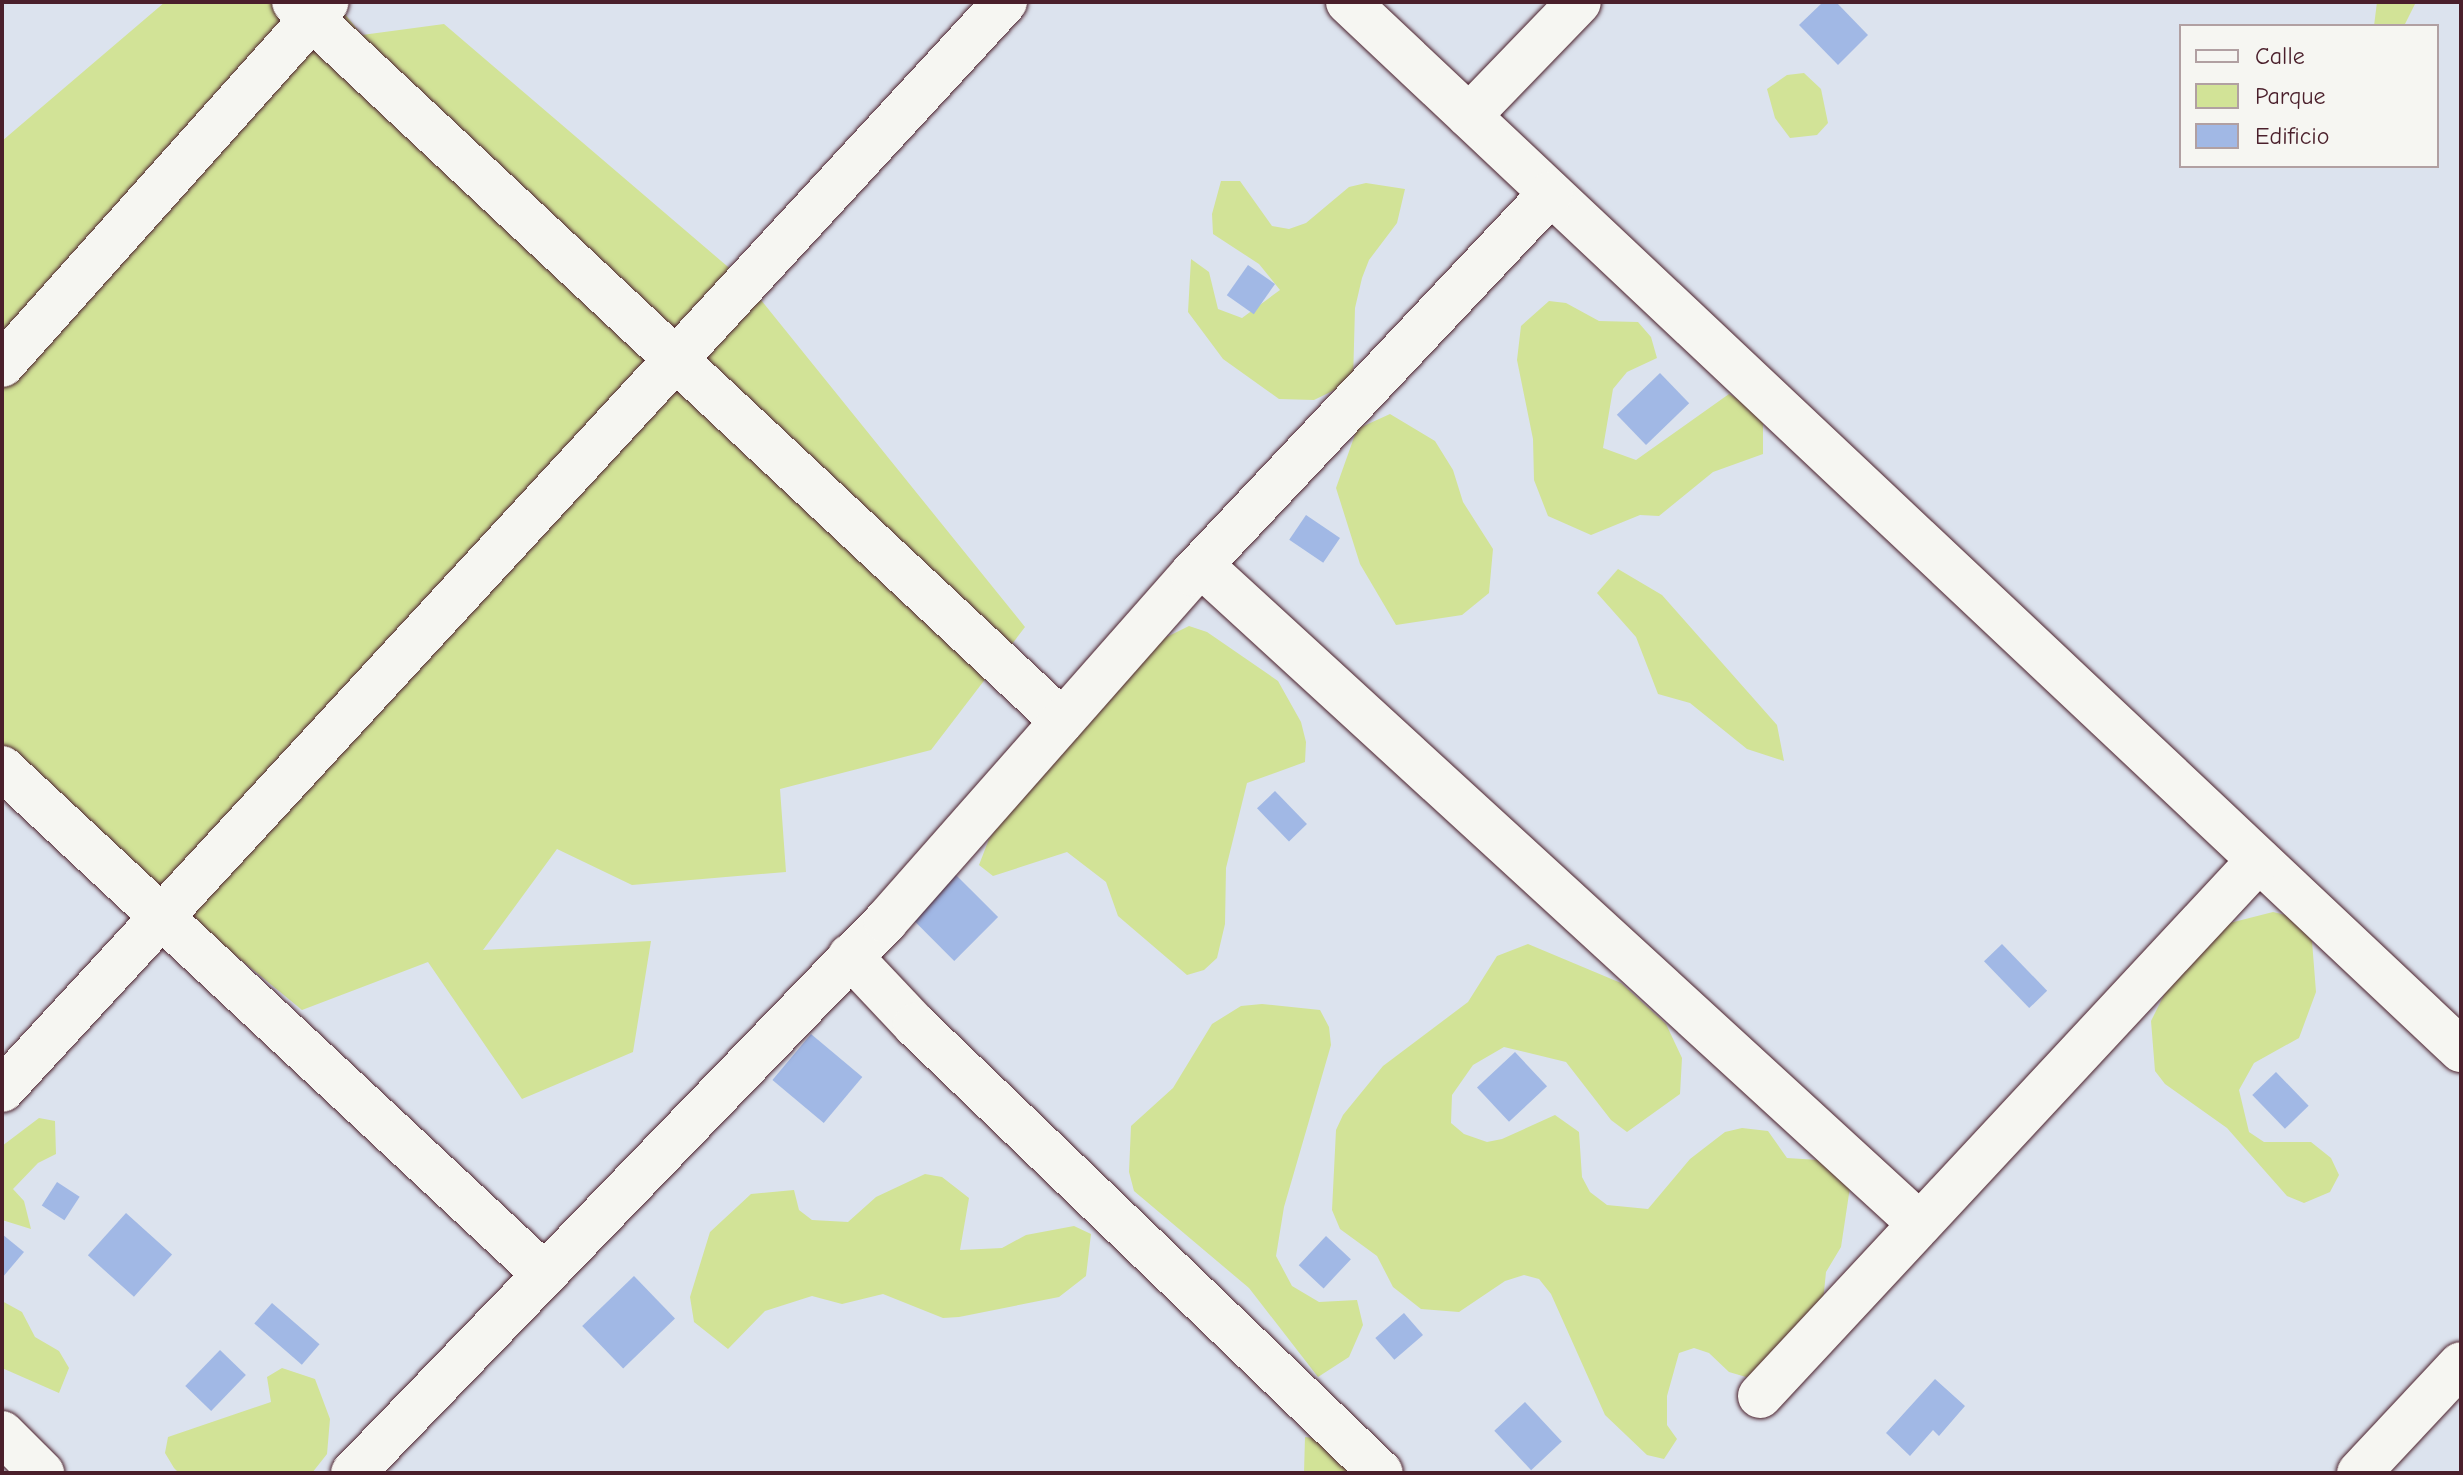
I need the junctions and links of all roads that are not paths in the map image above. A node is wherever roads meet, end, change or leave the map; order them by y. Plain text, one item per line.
1 (1005, 2) edge
2 (1348, 2) edge
3 (1579, 2) edge
4 (311, 7) edge
5 (1469, 116) junction
6 (1551, 193) junction
7 (675, 360) junction
8 (2, 365) edge
9 (1201, 565) junction
10 (1062, 721) junction
11 (2, 768) edge
12 (2259, 860) junction
13 (161, 917) junction
14 (850, 956) junction
15 (2461, 1050) edge
16 (2, 1090) edge
17 (1920, 1224) junction
18 (544, 1274) junction
19 (2461, 1364) edge
20 (1760, 1396) dead end
21 (2, 1433) edge
22 (42, 1473) edge
23 (353, 1473) edge
24 (1381, 1473) edge
25 (2359, 1473) edge

1 - 7 street
2 - 5 street
3 - 5 street
4 - 7 street
4 - 8 street
5 - 6 street
6 - 9 street
6 - 12 street
7 - 10 street
7 - 13 street
9 - 10 street
9 - 17 street
10 - 14 street
11 - 13 street
12 - 15 street
12 - 17 street
13 - 16 street
13 - 18 street
14 - 18 street
14 - 24 street
17 - 20 street
18 - 23 street
19 - 25 street
21 - 22 street

